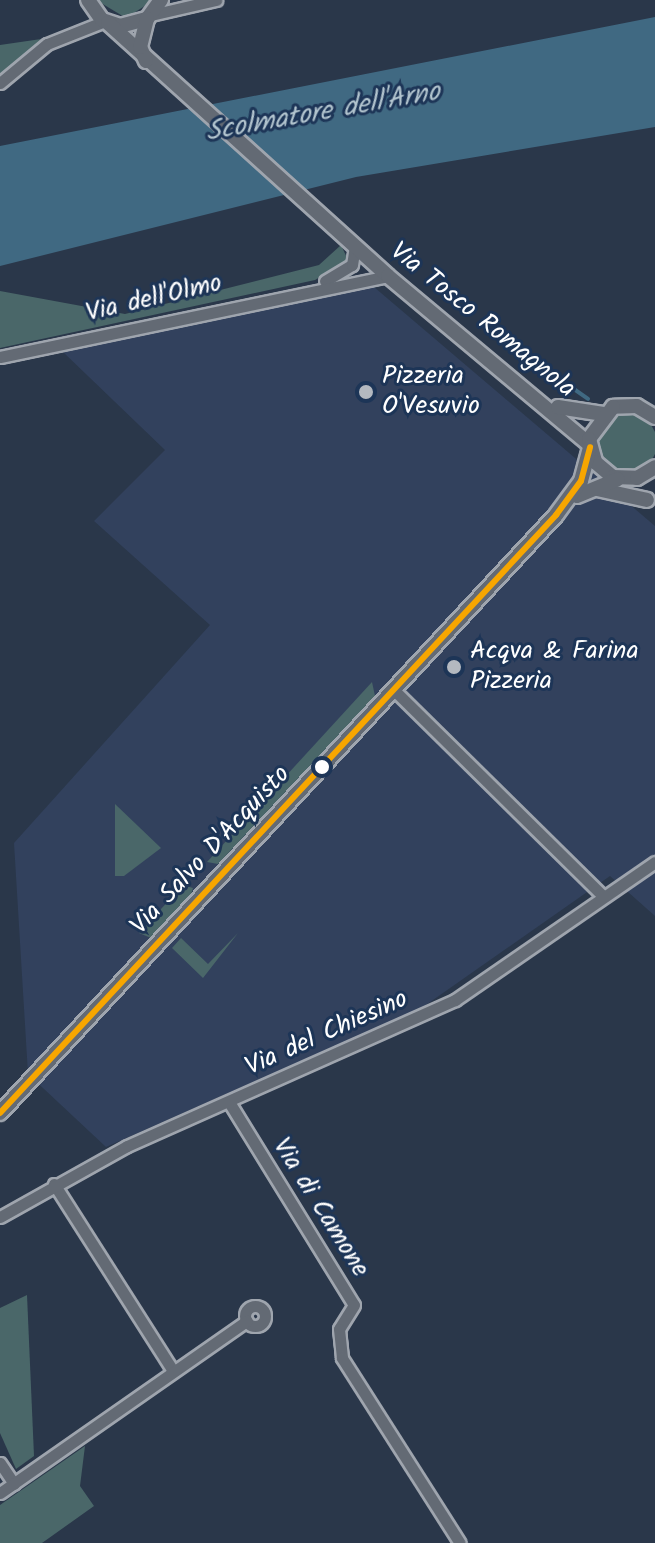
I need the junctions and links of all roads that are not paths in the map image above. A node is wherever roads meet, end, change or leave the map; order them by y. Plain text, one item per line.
1 (88, 0) edge
2 (161, 0) edge
3 (216, 0) edge
4 (149, 17) junction
5 (106, 22) junction
6 (136, 49) junction
7 (0, 83) edge
8 (343, 234) junction
9 (355, 247) junction
10 (388, 276) junction
11 (318, 285) junction
12 (0, 357) edge
13 (534, 400) junction
14 (603, 414) junction
15 (655, 417) edge
16 (590, 446) junction
17 (586, 465) junction
18 (655, 467) edge
19 (619, 479) junction
20 (577, 495) junction
21 (651, 503) edge
22 (556, 515) junction
23 (394, 690) junction
24 (655, 862) edge
25 (601, 894) junction
26 (229, 1102) junction
27 (0, 1113) edge
28 (54, 1184) junction
29 (0, 1217) edge
30 (247, 1321) dead end
31 (173, 1371) junction
32 (0, 1463) edge
33 (14, 1484) junction
34 (0, 1493) edge
35 (460, 1543) edge

1 - 5 main road, Via Tosco Romagnola
2 - 4 main road
3 - 4 street
4 - 5 main road
4 - 6 main road
5 - 6 main road, Via Tosco Romagnola
5 - 7 street
6 - 8 main road, Via Tosco Romagnola
8 - 9 main road, Via Tosco Romagnola
8 - 14 main road, Via Tosco Romagnola
9 - 10 main road, Via Tosco Romagnola
9 - 11 street, Via dell'Olmo
10 - 11 street, Via dell'Olmo
10 - 13 main road, Via Tosco Romagnola
11 - 12 street, Via dell'Olmo
13 - 16 main road, Via Tosco Romagnola
13 - 17 main road
14 - 15 main road, Via Tosco Romagnola
14 - 16 main road
16 - 17 main road
16 - 19 main road, Via Tosco Romagnola
17 - 22 main road
18 - 19 main road
19 - 20 main road
19 - 21 main road
20 - 21 main road
20 - 22 main road
22 - 23 main road, Via Salvo D'Acquisto
23 - 25 street
23 - 27 main road, Via Salvo D'Acquisto
24 - 25 street, Via del Chiesino
25 - 26 street, Via del Chiesino
26 - 28 street, Via del Chiesino
26 - 35 street, Via di Camone
28 - 29 street, Via del Chiesino
28 - 31 street
30 - 31 street
31 - 33 street
32 - 33 street
33 - 34 street

